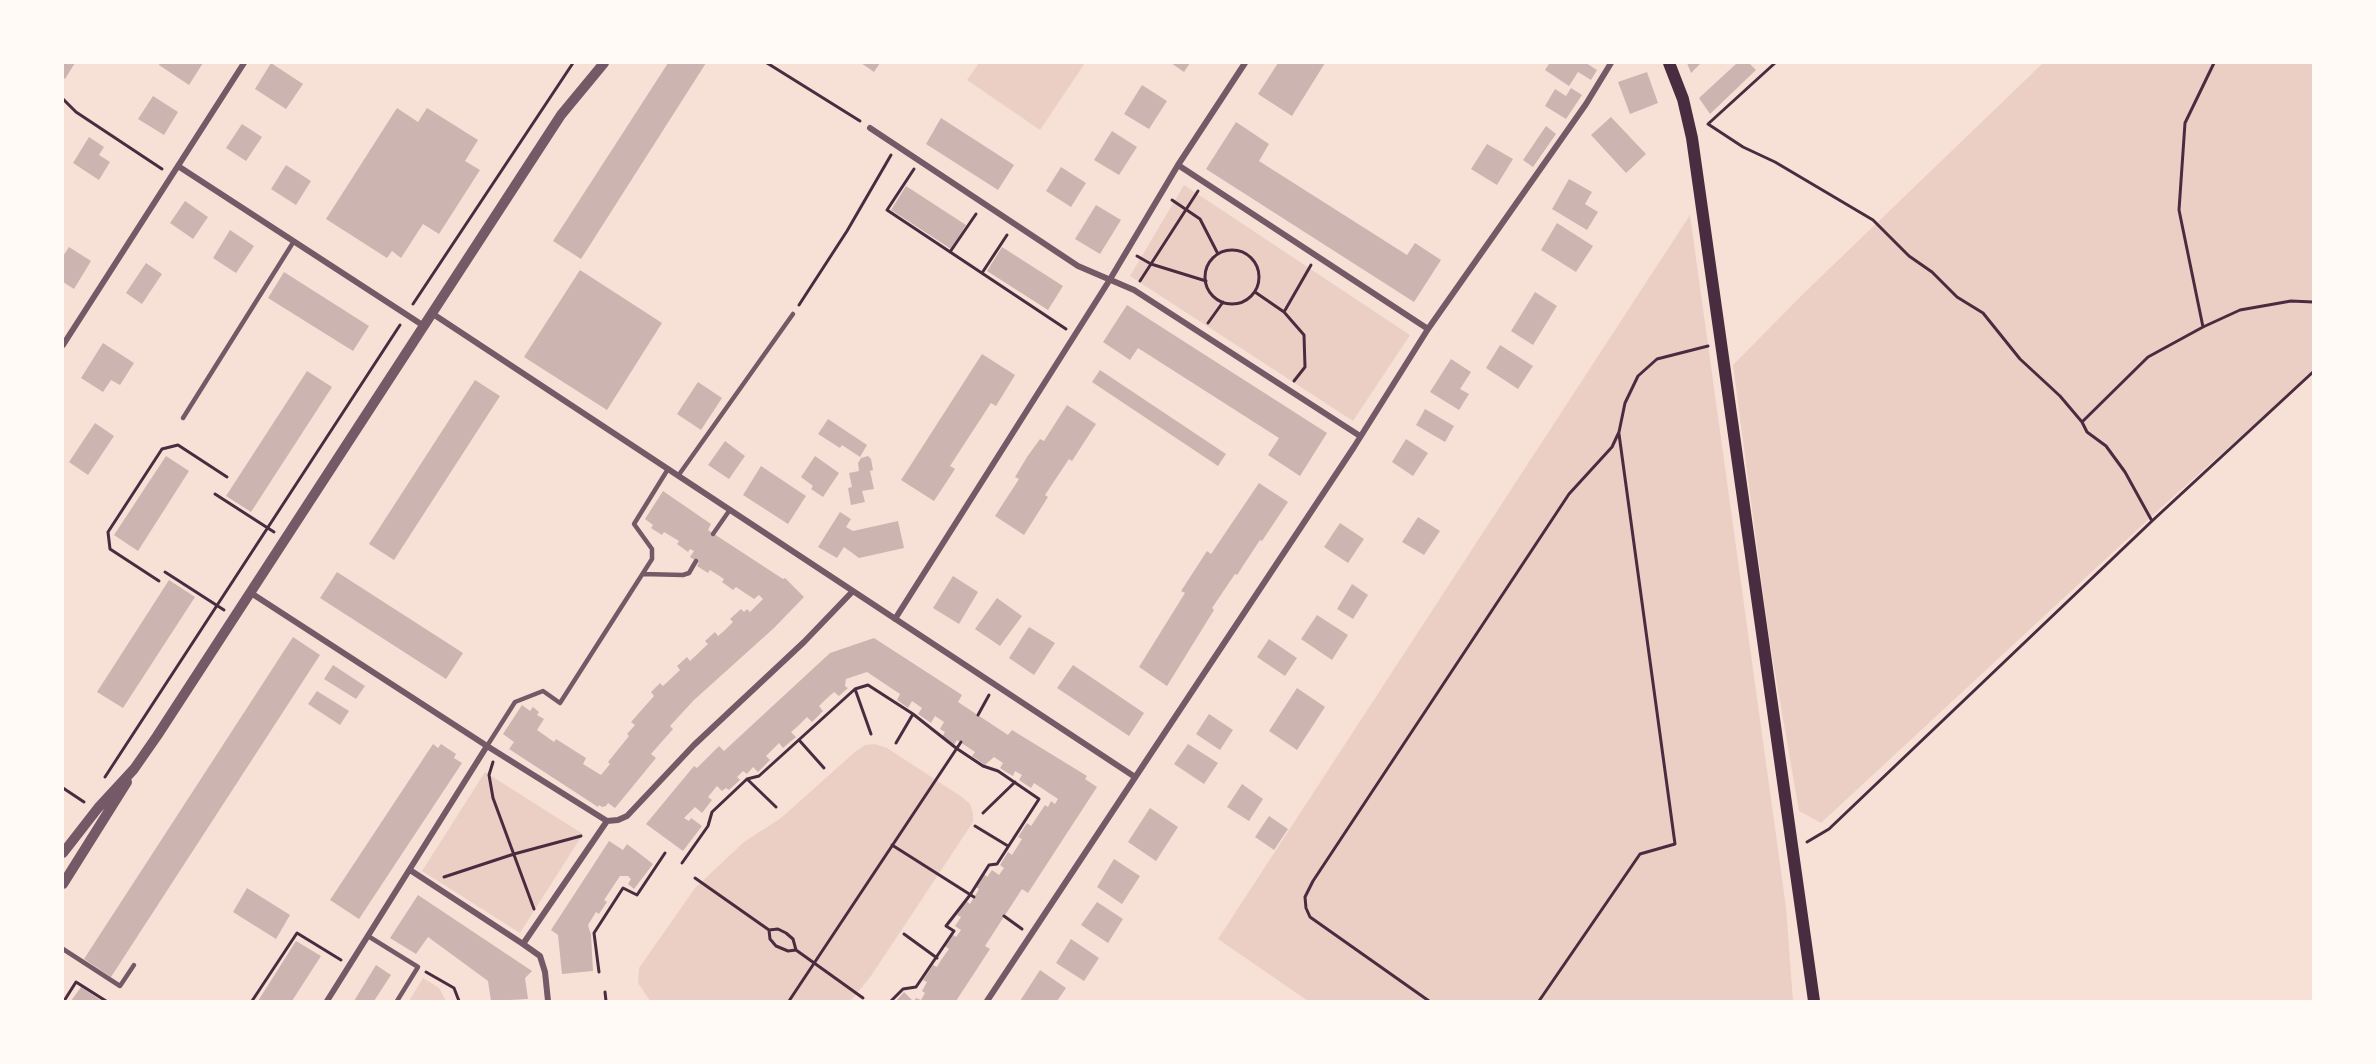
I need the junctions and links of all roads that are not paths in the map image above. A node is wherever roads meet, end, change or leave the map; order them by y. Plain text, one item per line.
1 (244, 63) edge
2 (603, 63) edge
3 (1245, 63) edge
4 (1611, 63) edge
5 (1669, 63) edge
6 (870, 128) road end
7 (1178, 165) junction
8 (178, 166) junction
9 (294, 241) junction
10 (1109, 281) junction
11 (433, 314) junction
12 (793, 315) road end
13 (425, 327) junction
14 (1428, 329) junction
15 (63, 345) edge
16 (183, 418) dead end
17 (1360, 436) junction
18 (668, 469) junction
19 (678, 476) junction
20 (729, 511) junction
21 (713, 534) dead end
22 (696, 561) dead end
23 (642, 574) junction
24 (852, 592) junction
25 (251, 593) junction
26 (895, 619) junction
27 (487, 746) junction
28 (134, 769) junction
29 (1135, 777) junction
30 (608, 821) junction
31 (63, 853) edge
32 (410, 870) junction
33 (63, 884) edge
34 (368, 936) junction
35 (523, 944) junction
36 (63, 950) edge
37 (134, 965) dead end
38 (327, 1001) edge
39 (397, 1001) edge
40 (548, 1001) edge
41 (987, 1001) edge
42 (1814, 1001) edge

1 - 8 street
2 - 11 street
3 - 7 street
4 - 14 street
5 - 42 main road
6 - 10 street
7 - 10 street
7 - 14 street
8 - 9 street
8 - 15 street
9 - 13 street
9 - 16 lane
10 - 17 street
10 - 26 street
11 - 13 street
11 - 18 street
12 - 19 lane
13 - 25 street
14 - 17 street
17 - 29 street
18 - 19 street
18 - 23 lane
19 - 20 street
20 - 21 lane
20 - 24 street
22 - 23 lane
23 - 27 lane
24 - 26 street
24 - 30 street
25 - 27 street
25 - 28 street
26 - 29 street
27 - 30 street
27 - 32 street
28 - 31 street
28 - 33 street
29 - 41 street
30 - 35 street
32 - 34 street
32 - 35 street
34 - 38 street
34 - 39 lane
35 - 40 street
36 - 37 lane

